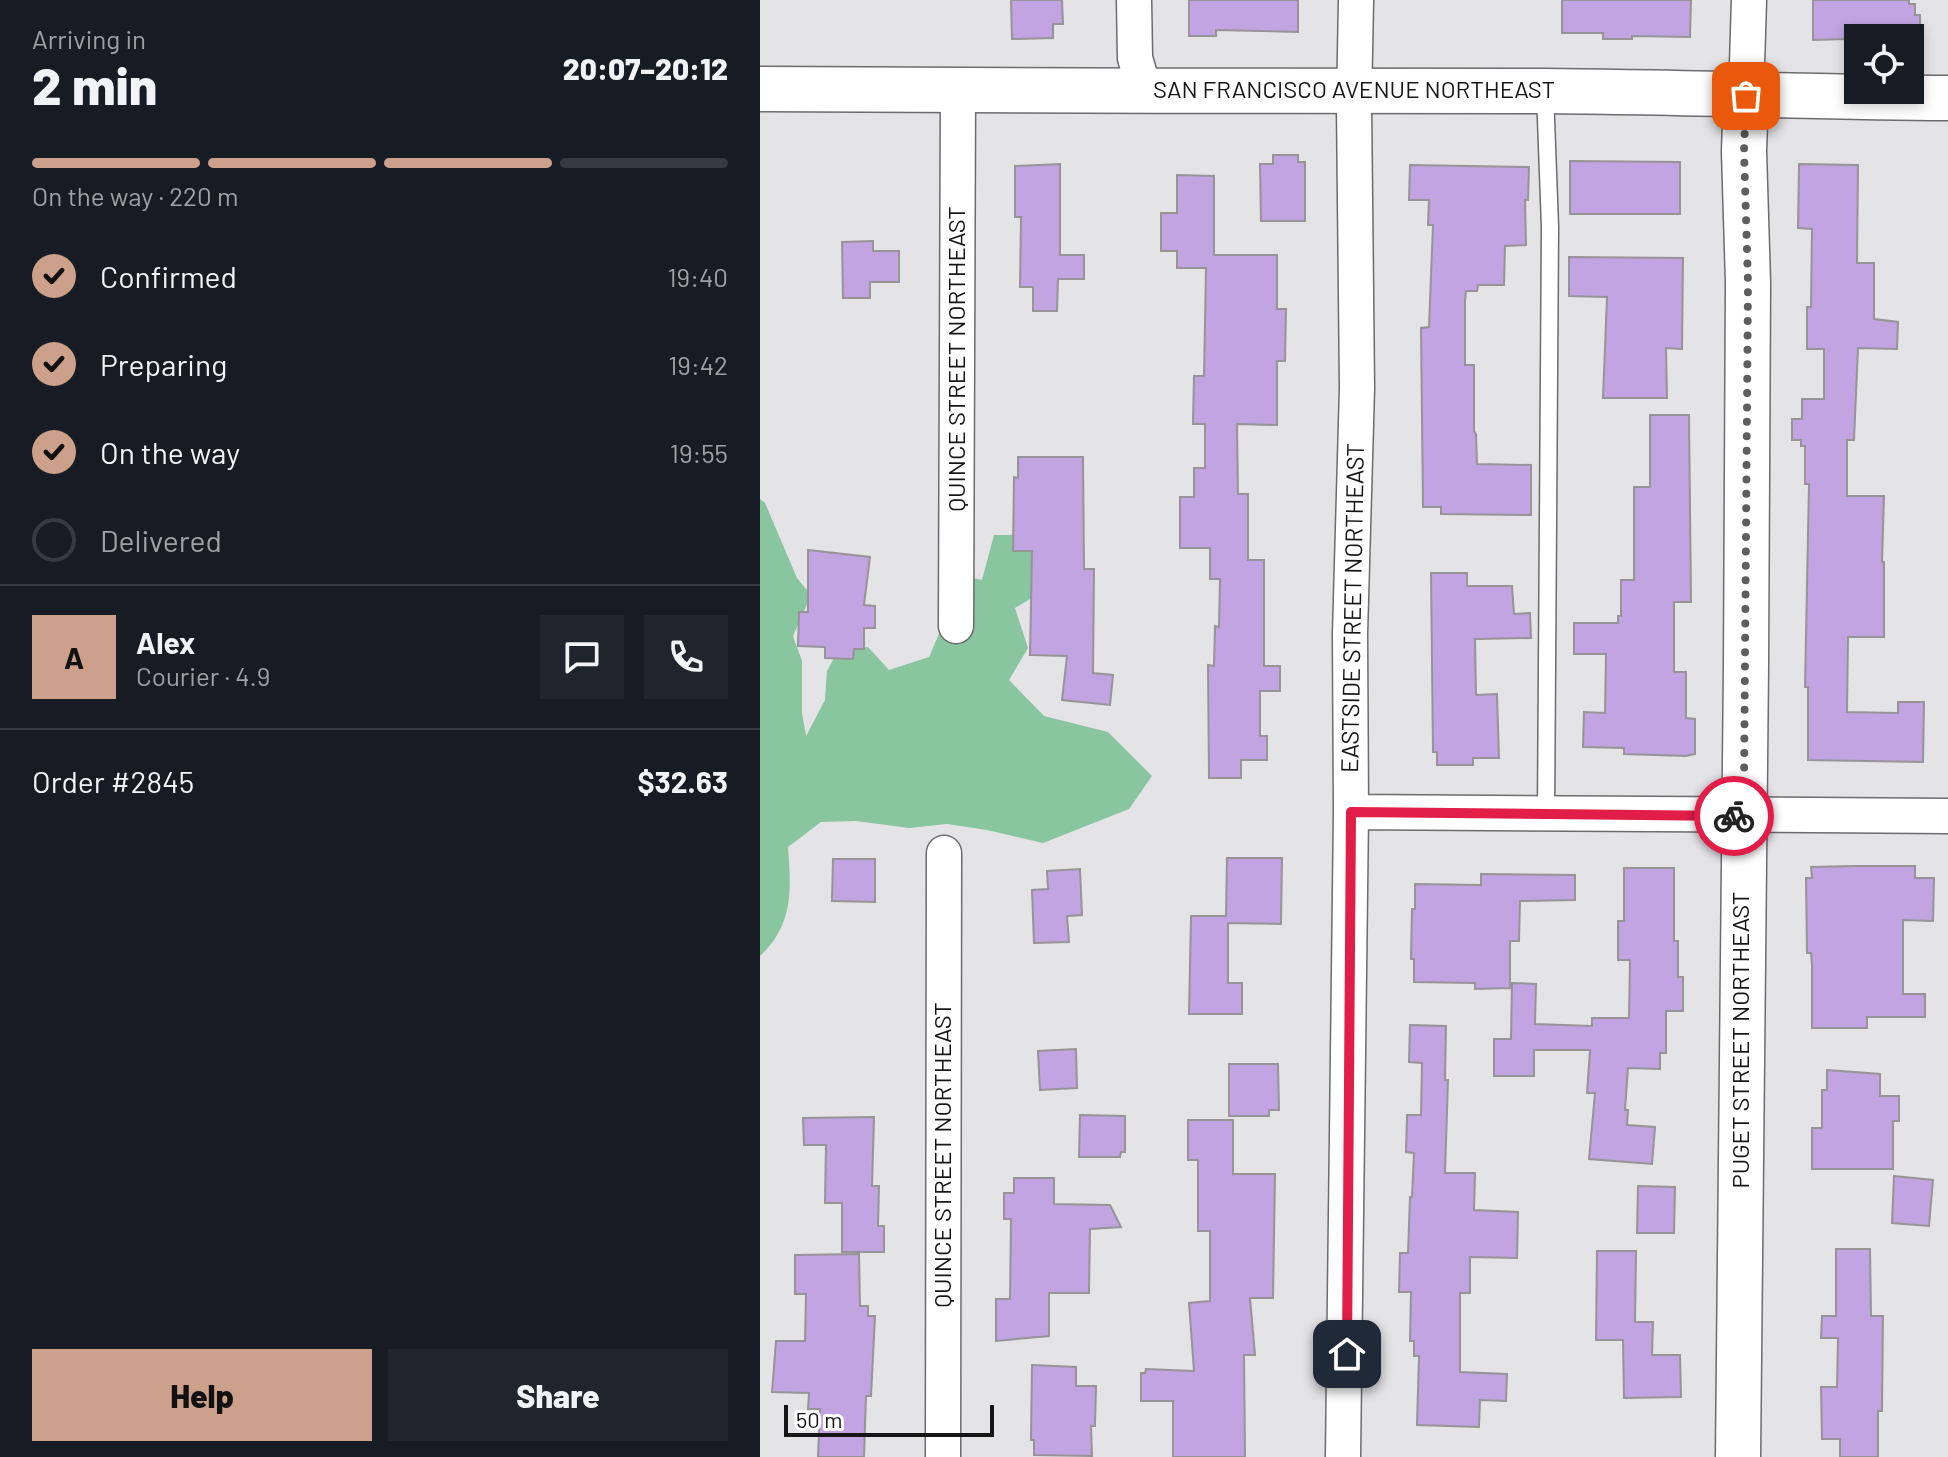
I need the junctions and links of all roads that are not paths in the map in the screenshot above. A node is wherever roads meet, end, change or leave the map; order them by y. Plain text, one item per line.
1 (1134, 0) edge
2 (1356, 0) edge
3 (1749, 0) edge
4 (760, 89) edge
5 (1144, 89) junction
6 (958, 91) junction
7 (1354, 91) junction
8 (1545, 91) junction
9 (1746, 96) junction
10 (1948, 98) edge
11 (956, 626) dead end
12 (1351, 812) junction
13 (1546, 814) junction
14 (1743, 816) junction
15 (1948, 816) edge
16 (944, 853) dead end
17 (943, 1457) edge
18 (1343, 1457) edge
19 (1738, 1457) edge

1 - 5 street
2 - 7 street, EASTSIDE STREET NORTHEAST
3 - 9 street, PUGET STREET NORTHEAST
4 - 6 street, SAN FRANCISCO AVENUE NORTHEAST
5 - 6 street, SAN FRANCISCO AVENUE NORTHEAST
5 - 7 street, SAN FRANCISCO AVENUE NORTHEAST
6 - 11 street, QUINCE STREET NORTHEAST
7 - 8 street, SAN FRANCISCO AVENUE NORTHEAST
7 - 12 street, EASTSIDE STREET NORTHEAST
8 - 9 street, SAN FRANCISCO AVENUE NORTHEAST
8 - 13 lane
9 - 10 street, SAN FRANCISCO AVENUE NORTHEAST
9 - 14 street, PUGET STREET NORTHEAST
12 - 13 street
12 - 18 street, EASTSIDE STREET NORTHEAST
13 - 14 street
14 - 15 street
14 - 19 street, PUGET STREET NORTHEAST
16 - 17 street, QUINCE STREET NORTHEAST

